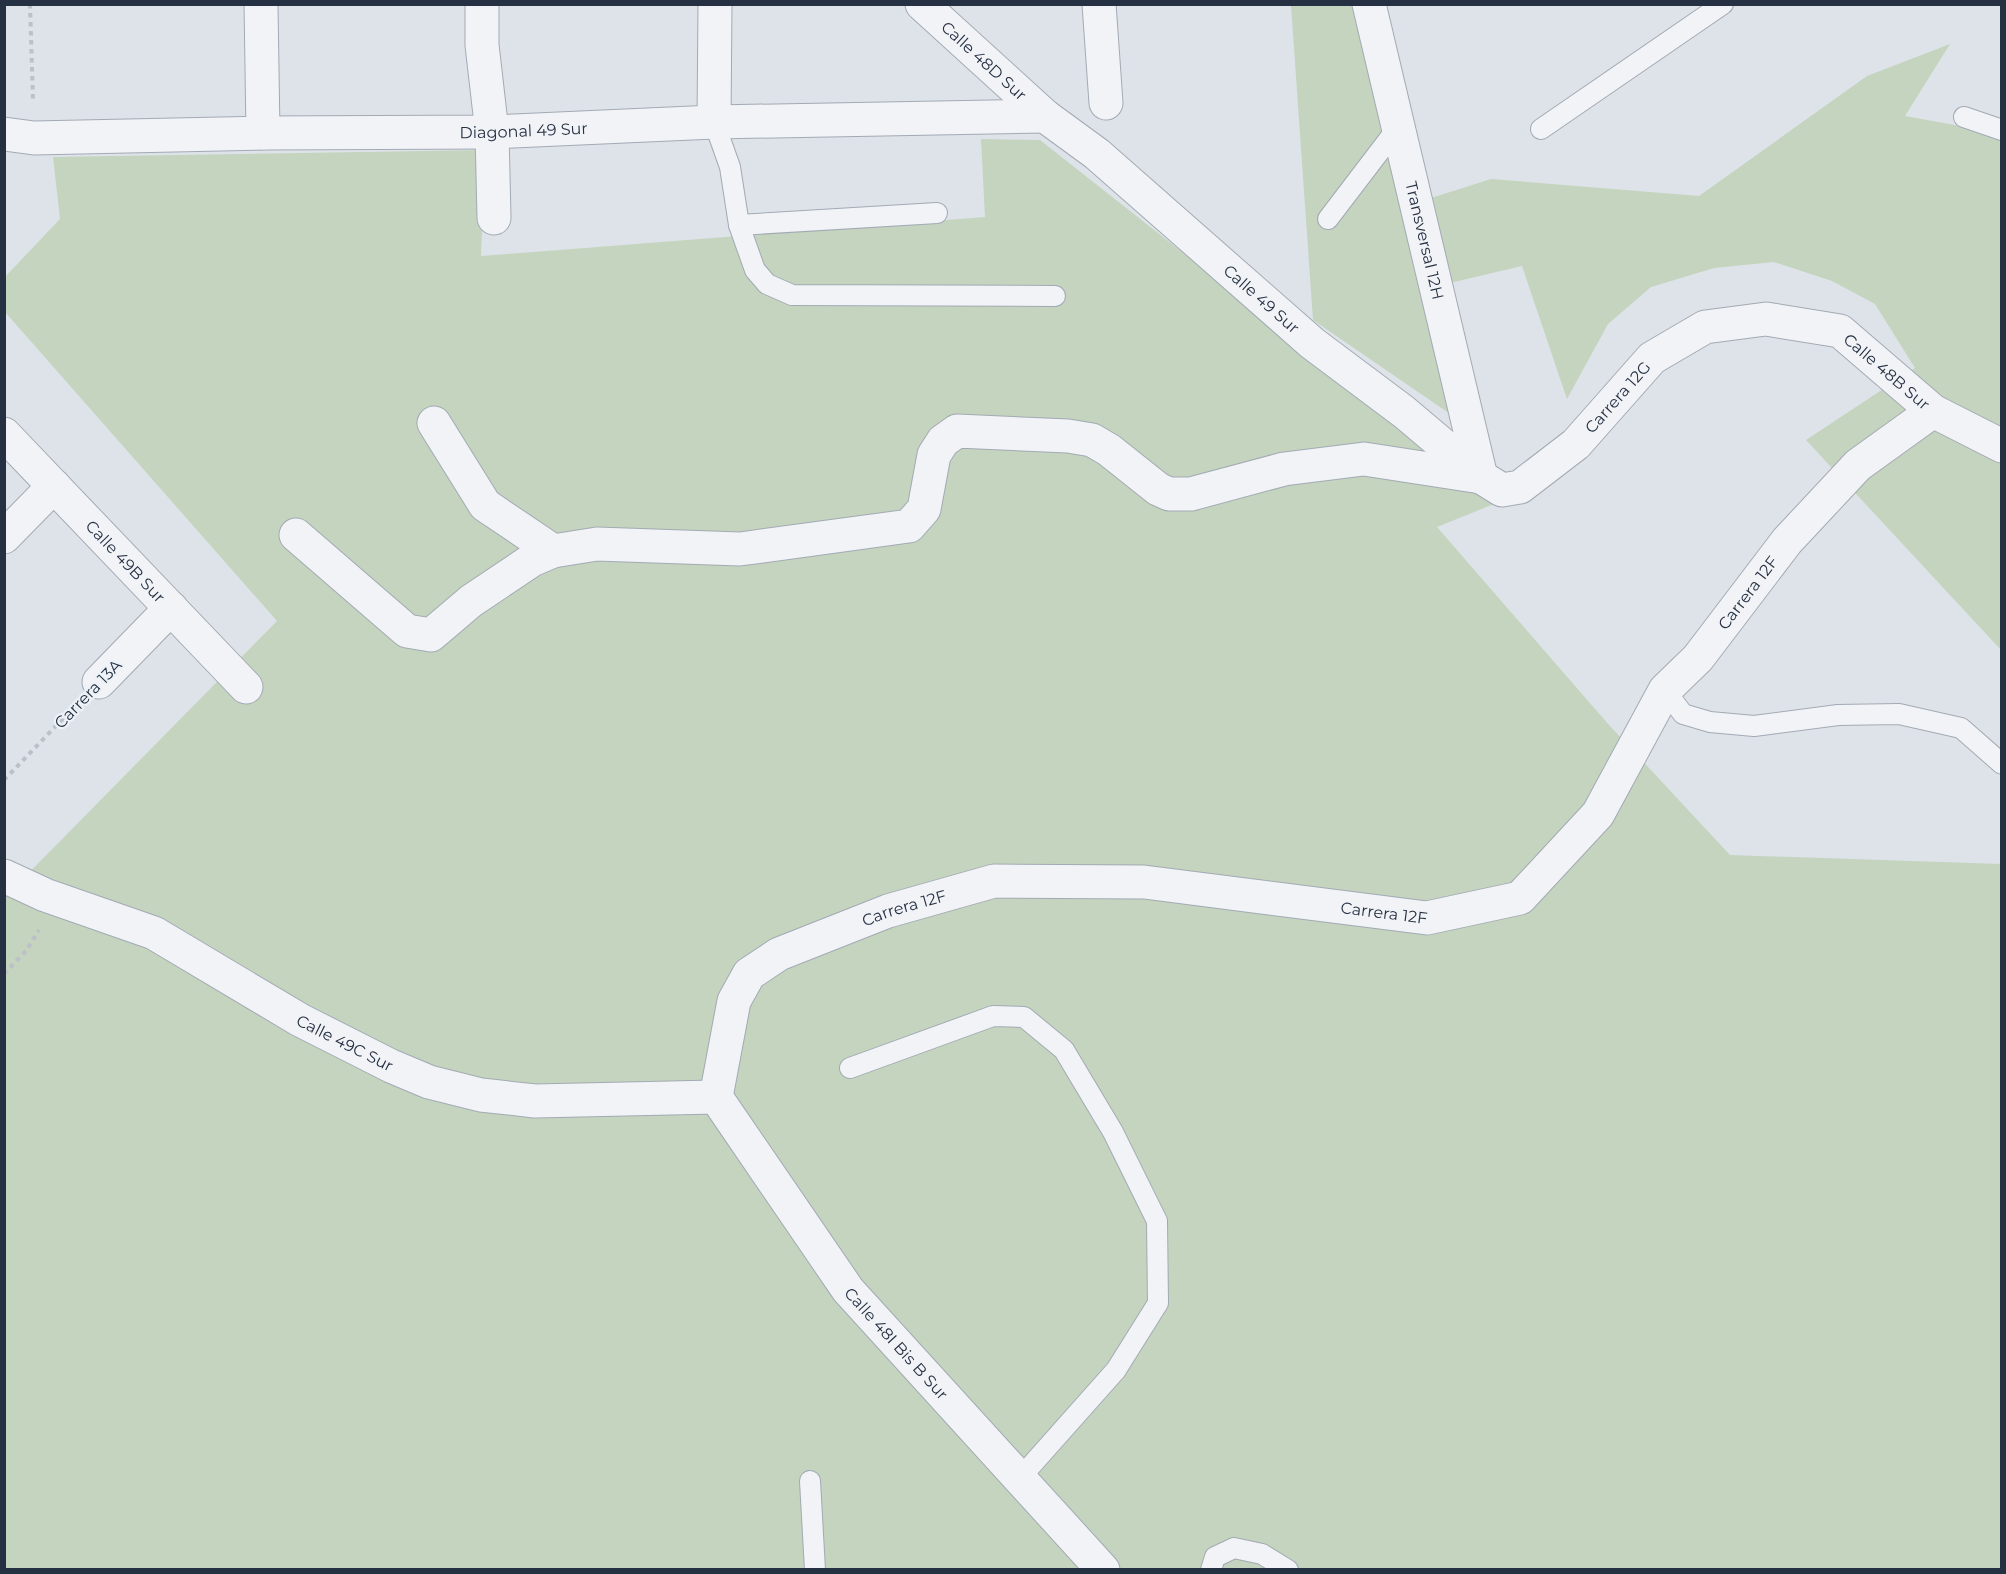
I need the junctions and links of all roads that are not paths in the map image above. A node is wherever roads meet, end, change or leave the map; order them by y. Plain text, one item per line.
1 (261, 4) edge
2 (482, 4) edge
3 (715, 4) edge
4 (922, 4) edge
5 (1099, 4) edge
6 (1370, 4) edge
7 (1723, 4) edge
8 (1106, 103) dead end
9 (1045, 116) junction
10 (1965, 117) dead end
11 (714, 123) junction
12 (1399, 126) junction
13 (1541, 129) dead end
14 (2001, 130) edge
15 (492, 132) junction
16 (263, 133) junction
17 (19, 136) edge
18 (937, 213) dead end
19 (494, 218) dead end
20 (1328, 219) dead end
21 (739, 225) junction
22 (1055, 296) dead end
23 (1767, 319) joint
24 (1933, 411) junction
25 (434, 423) dead end
26 (4, 434) edge
27 (2001, 446) edge
28 (1481, 477) junction
29 (54, 486) junction
30 (296, 535) dead end
31 (4, 537) edge
32 (553, 551) junction
33 (171, 608) junction
34 (99, 682) road end
35 (246, 687) dead end
36 (1665, 690) junction
37 (2001, 764) edge
38 (4, 876) edge
39 (850, 1068) dead end
40 (716, 1096) junction
41 (1020, 1478) junction
42 (810, 1481) dead end
43 (815, 1569) edge
44 (1103, 1569) edge
45 (1210, 1569) edge
46 (1288, 1569) edge

1 - 16 street
2 - 15 street
3 - 11 street
4 - 9 street, Calle 48D Sur
5 - 8 street
6 - 12 street, Transversal 12H
7 - 13 lane
9 - 11 street, Diagonal 49 Sur
9 - 28 street, Calle 49 Sur
10 - 14 lane
11 - 15 street, Diagonal 49 Sur
11 - 21 lane
12 - 20 lane
12 - 28 street, Transversal 12H
15 - 16 street, Diagonal 49 Sur
15 - 19 street
16 - 17 street, Diagonal 49 Sur
18 - 21 lane
21 - 22 lane
23 - 24 street, Calle 48B Sur
23 - 28 street, Carrera 12G
24 - 27 street, Calle 48B Sur
24 - 36 street, Carrera 12F
25 - 32 street
26 - 29 street, Calle 49B Sur
28 - 32 street
29 - 31 street
29 - 33 street, Calle 49B Sur
30 - 32 street
33 - 34 street, Carrera 13A
33 - 35 street, Calle 49B Sur
36 - 37 lane
36 - 40 street, Carrera 12F
38 - 40 street, Calle 49C Sur
39 - 41 lane
40 - 41 street, Calle 48I Bis B Sur
41 - 44 street, Calle 48I Bis B Sur
42 - 43 lane
45 - 46 lane

